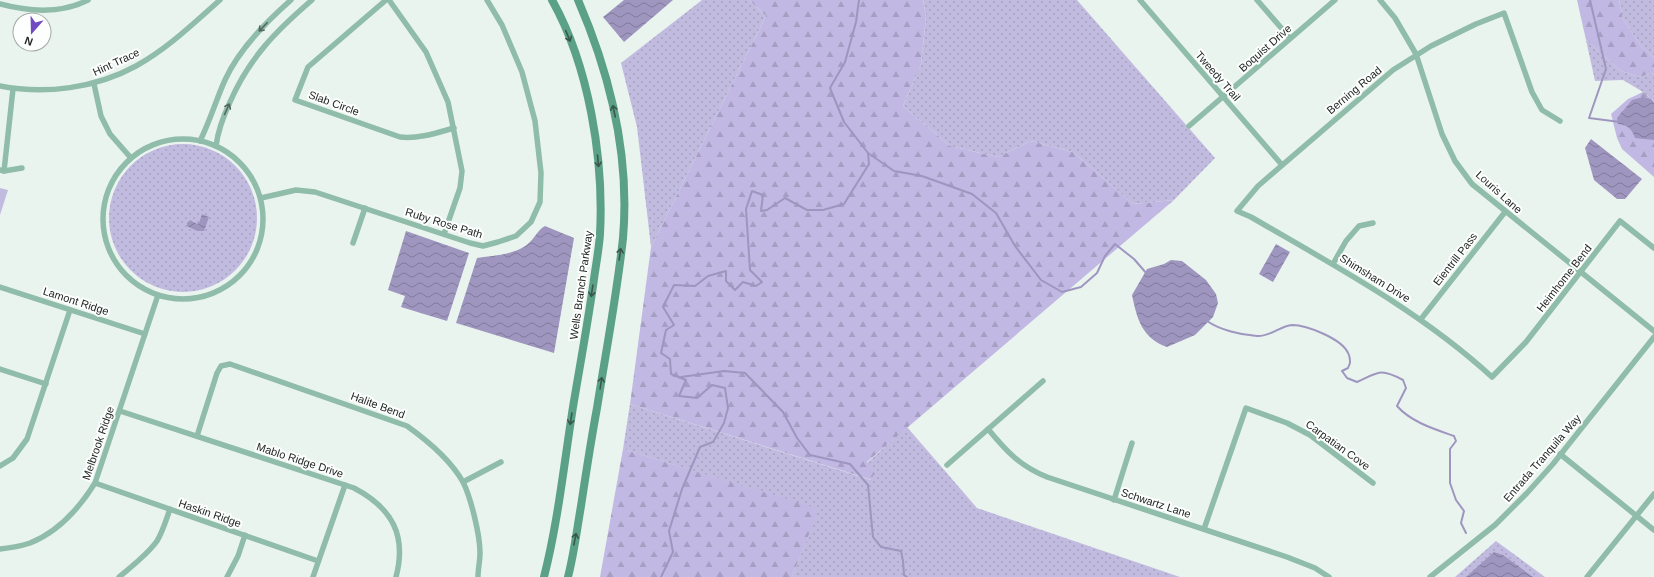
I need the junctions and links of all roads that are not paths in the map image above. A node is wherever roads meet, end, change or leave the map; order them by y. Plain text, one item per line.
1 (88, 0) edge
2 (220, 0) edge
3 (291, 0) edge
4 (312, 0) edge
5 (386, 0) edge
6 (389, 0) edge
7 (487, 0) edge
8 (552, 0) edge
9 (578, 0) edge
10 (1140, 0) edge
11 (1257, 0) edge
12 (1335, 0) edge
13 (1380, 0) edge
14 (9, 3) edge
15 (0, 4) edge
16 (1290, 38) junction
17 (1416, 54) junction
18 (94, 84) junction
19 (0, 86) edge
20 (13, 89) junction
21 (1223, 98) junction
22 (1560, 121) dead end
23 (1189, 126) dead end
24 (454, 128) junction
25 (200, 140) junction
26 (216, 146) junction
27 (131, 158) junction
28 (1282, 165) junction
29 (22, 168) dead end
30 (2, 171) edge
31 (261, 198) junction
32 (365, 208) junction
33 (1237, 212) joint
34 (1505, 212) junction
35 (1373, 223) dead end
36 (444, 234) junction
37 (353, 243) dead end
38 (1654, 248) edge
39 (1333, 264) junction
40 (1580, 273) junction
41 (0, 287) edge
42 (158, 295) junction
43 (70, 310) junction
44 (1421, 319) junction
45 (1654, 331) edge
46 (145, 334) junction
47 (1654, 337) edge
48 (0, 369) edge
49 (1492, 377) joint
50 (1042, 380) dead end
51 (46, 384) junction
52 (120, 411) junction
53 (988, 429) junction
54 (197, 436) junction
55 (1132, 443) dead end
56 (1560, 454) junction
57 (501, 462) dead end
58 (946, 465) dead end
59 (0, 466) edge
60 (463, 482) junction
61 (96, 483) junction
62 (1373, 483) dead end
63 (345, 485) junction
64 (1654, 494) edge
65 (1114, 500) junction
66 (170, 509) junction
67 (1637, 515) junction
68 (1204, 529) junction
69 (1654, 530) edge
70 (245, 535) junction
71 (0, 549) edge
72 (318, 561) junction
73 (119, 577) edge
74 (227, 577) edge
75 (313, 577) edge
76 (396, 577) edge
77 (478, 577) edge
78 (544, 577) edge
79 (568, 577) edge
80 (1330, 577) edge
81 (1430, 577) edge
82 (1587, 577) edge

1 - 14 street
2 - 18 street, Hint Trace
3 -> 25 street
26 -> 4 street
5 - 24 street, Slab Circle
6 - 24 street
7 - 36 street, Ruby Rose Path
8 -> 78 street, Wells Branch Parkway
79 -> 9 street
10 - 21 street, Tweedy Trail
11 - 16 street
12 - 16 street, Boquist Drive
13 - 17 street, Louris Lane
14 - 15 street
16 - 21 street, Boquist Drive
17 - 22 street, Berning Road
17 - 28 street, Berning Road
17 - 34 street, Louris Lane
18 - 20 street, Hint Trace
18 - 27 street
19 - 20 street, Hint Trace
20 - 30 street
21 - 23 street, Boquist Drive
21 - 28 street, Tweedy Trail
24 - 36 street
25 - 26 street
25 - 27 street
26 - 31 street
27 - 42 street
28 - 33 street, Berning Road
29 - 30 street
31 - 32 street, Ruby Rose Path
31 - 42 street
32 - 36 street, Ruby Rose Path
32 - 37 street
33 - 39 street, Shimsham Drive
34 - 40 street, Louris Lane
34 - 44 street, Eientrill Pass
35 - 39 street
38 - 40 street, Heimhome Bend
39 - 44 street, Shimsham Drive
40 - 45 street, Louris Lane
40 - 49 street, Heimhome Bend
41 - 43 street, Lamont Ridge
42 - 46 street, Melbrook Ridge
43 - 46 street, Lamont Ridge
43 - 51 street
44 - 49 street, Shimsham Drive
46 - 52 street, Melbrook Ridge
47 - 56 street, Entrada Tranquila Way
48 - 51 street
50 - 53 street
51 - 59 street
52 - 54 street, Mablo Ridge Drive
52 - 61 street, Melbrook Ridge
53 - 58 street
53 - 65 street, Schwartz Lane
54 - 60 street, Halite Bend
54 - 63 street, Mablo Ridge Drive
55 - 65 street
56 - 67 street
56 - 81 street, Entrada Tranquila Way
57 - 60 street
60 - 77 street, Halite Bend
61 - 66 street, Haskin Ridge
61 - 71 street, Melbrook Ridge
62 - 68 street, Carpatian Cove
63 - 72 street
63 - 76 street, Mablo Ridge Drive
64 - 67 street
65 - 68 street, Schwartz Lane
66 - 70 street, Haskin Ridge
66 - 73 street
67 - 69 street
67 - 82 street
68 - 80 street, Schwartz Lane
70 - 72 street, Haskin Ridge
70 - 74 street
72 - 75 street

